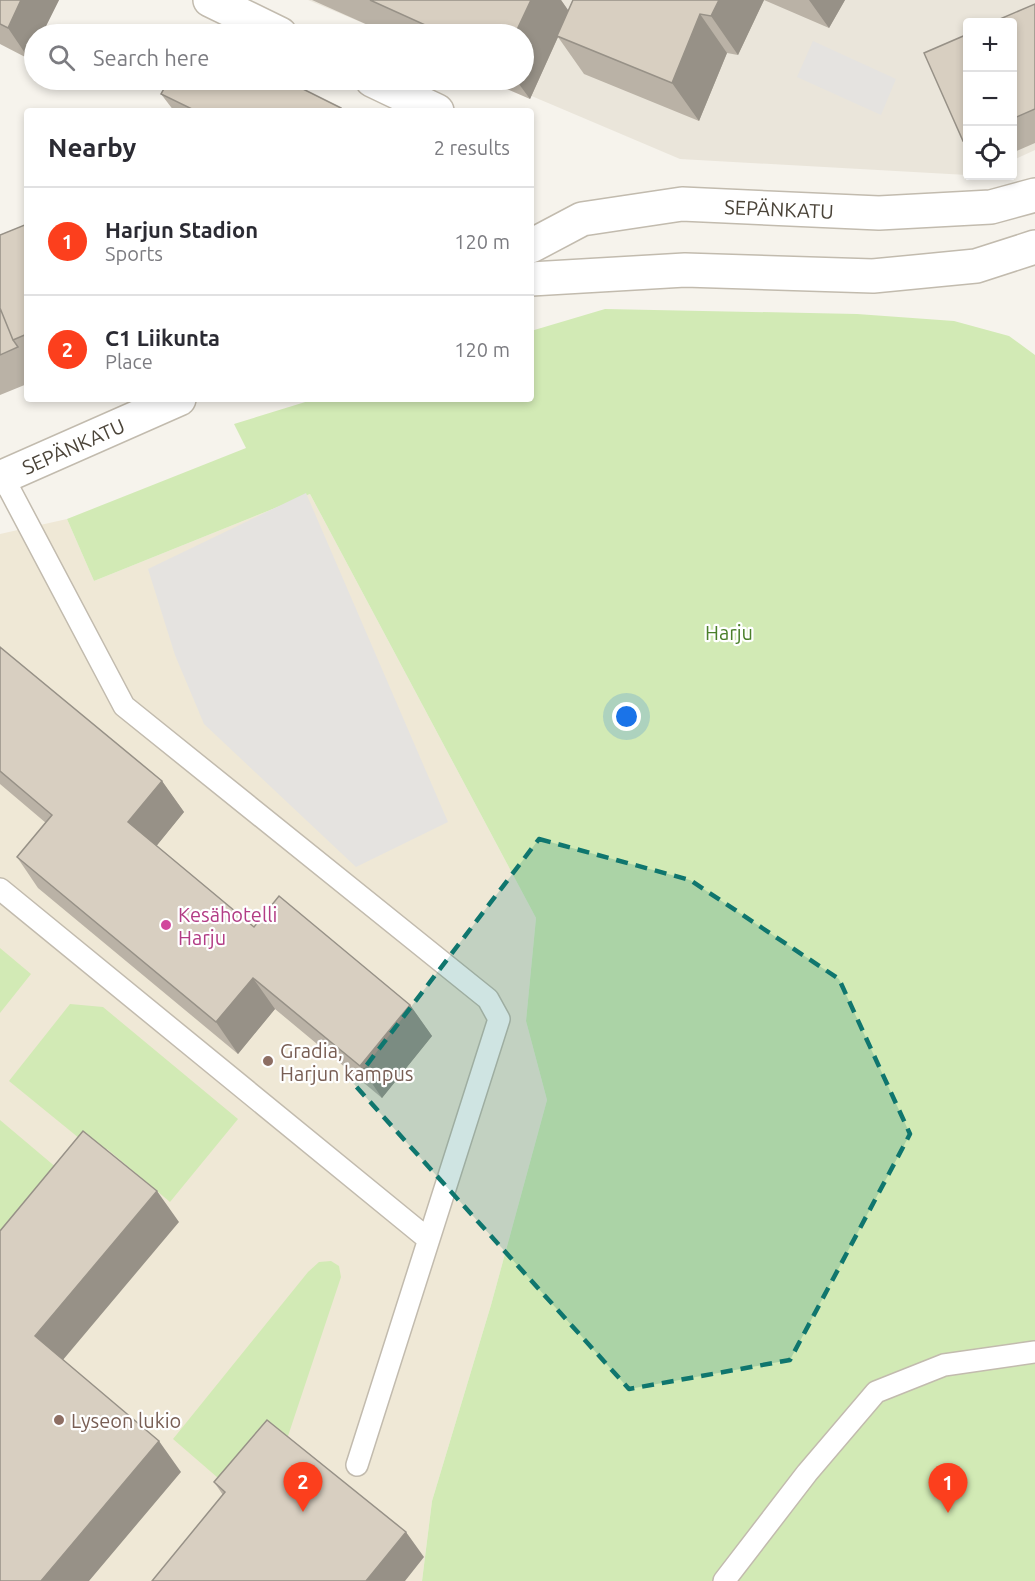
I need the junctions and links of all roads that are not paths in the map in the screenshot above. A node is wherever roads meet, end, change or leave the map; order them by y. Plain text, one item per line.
1 (210, 0) edge
2 (259, 24) edge
3 (393, 90) edge
4 (430, 108) edge
5 (1035, 195) edge
6 (534, 244) edge
7 (1035, 247) edge
8 (534, 279) edge
9 (172, 402) edge
10 (2, 478) edge
11 (0, 889) edge
12 (428, 1239) junction
13 (1035, 1352) edge
14 (357, 1465) dead end
15 (724, 1581) edge

1 - 2 street
3 - 4 street
5 - 6 street, SEPÄNKATU
7 - 8 street
9 - 10 street, SEPÄNKATU
10 - 12 lane
11 - 12 lane
12 - 14 lane
13 - 15 lane

